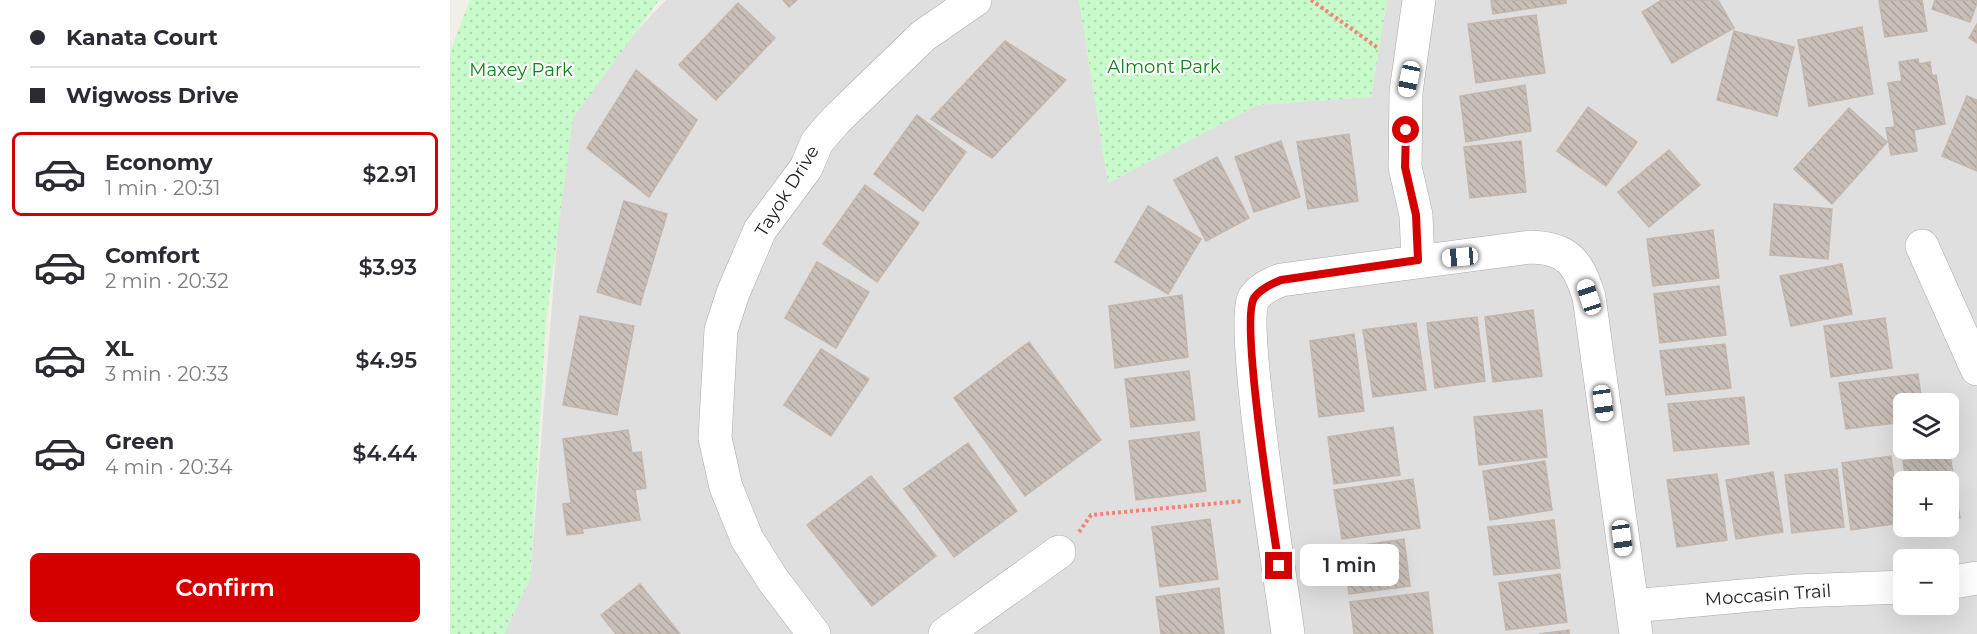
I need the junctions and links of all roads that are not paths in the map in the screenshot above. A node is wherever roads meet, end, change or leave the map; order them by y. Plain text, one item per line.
1 (975, 0) edge
2 (1419, 0) edge
3 (1922, 246) dead end
4 (1418, 260) junction
5 (1977, 369) edge
6 (1059, 552) road end
7 (1977, 578) edge
8 (1959, 581) edge
9 (1893, 587) edge
10 (1634, 620) edge
11 (814, 634) edge
12 (945, 634) edge
13 (1288, 634) edge

1 - 11 street, Tayok Drive
2 - 4 street
3 - 5 street
4 - 10 street
4 - 13 street
6 - 12 street
7 - 8 street
9 - 10 street, Moccasin Trail

